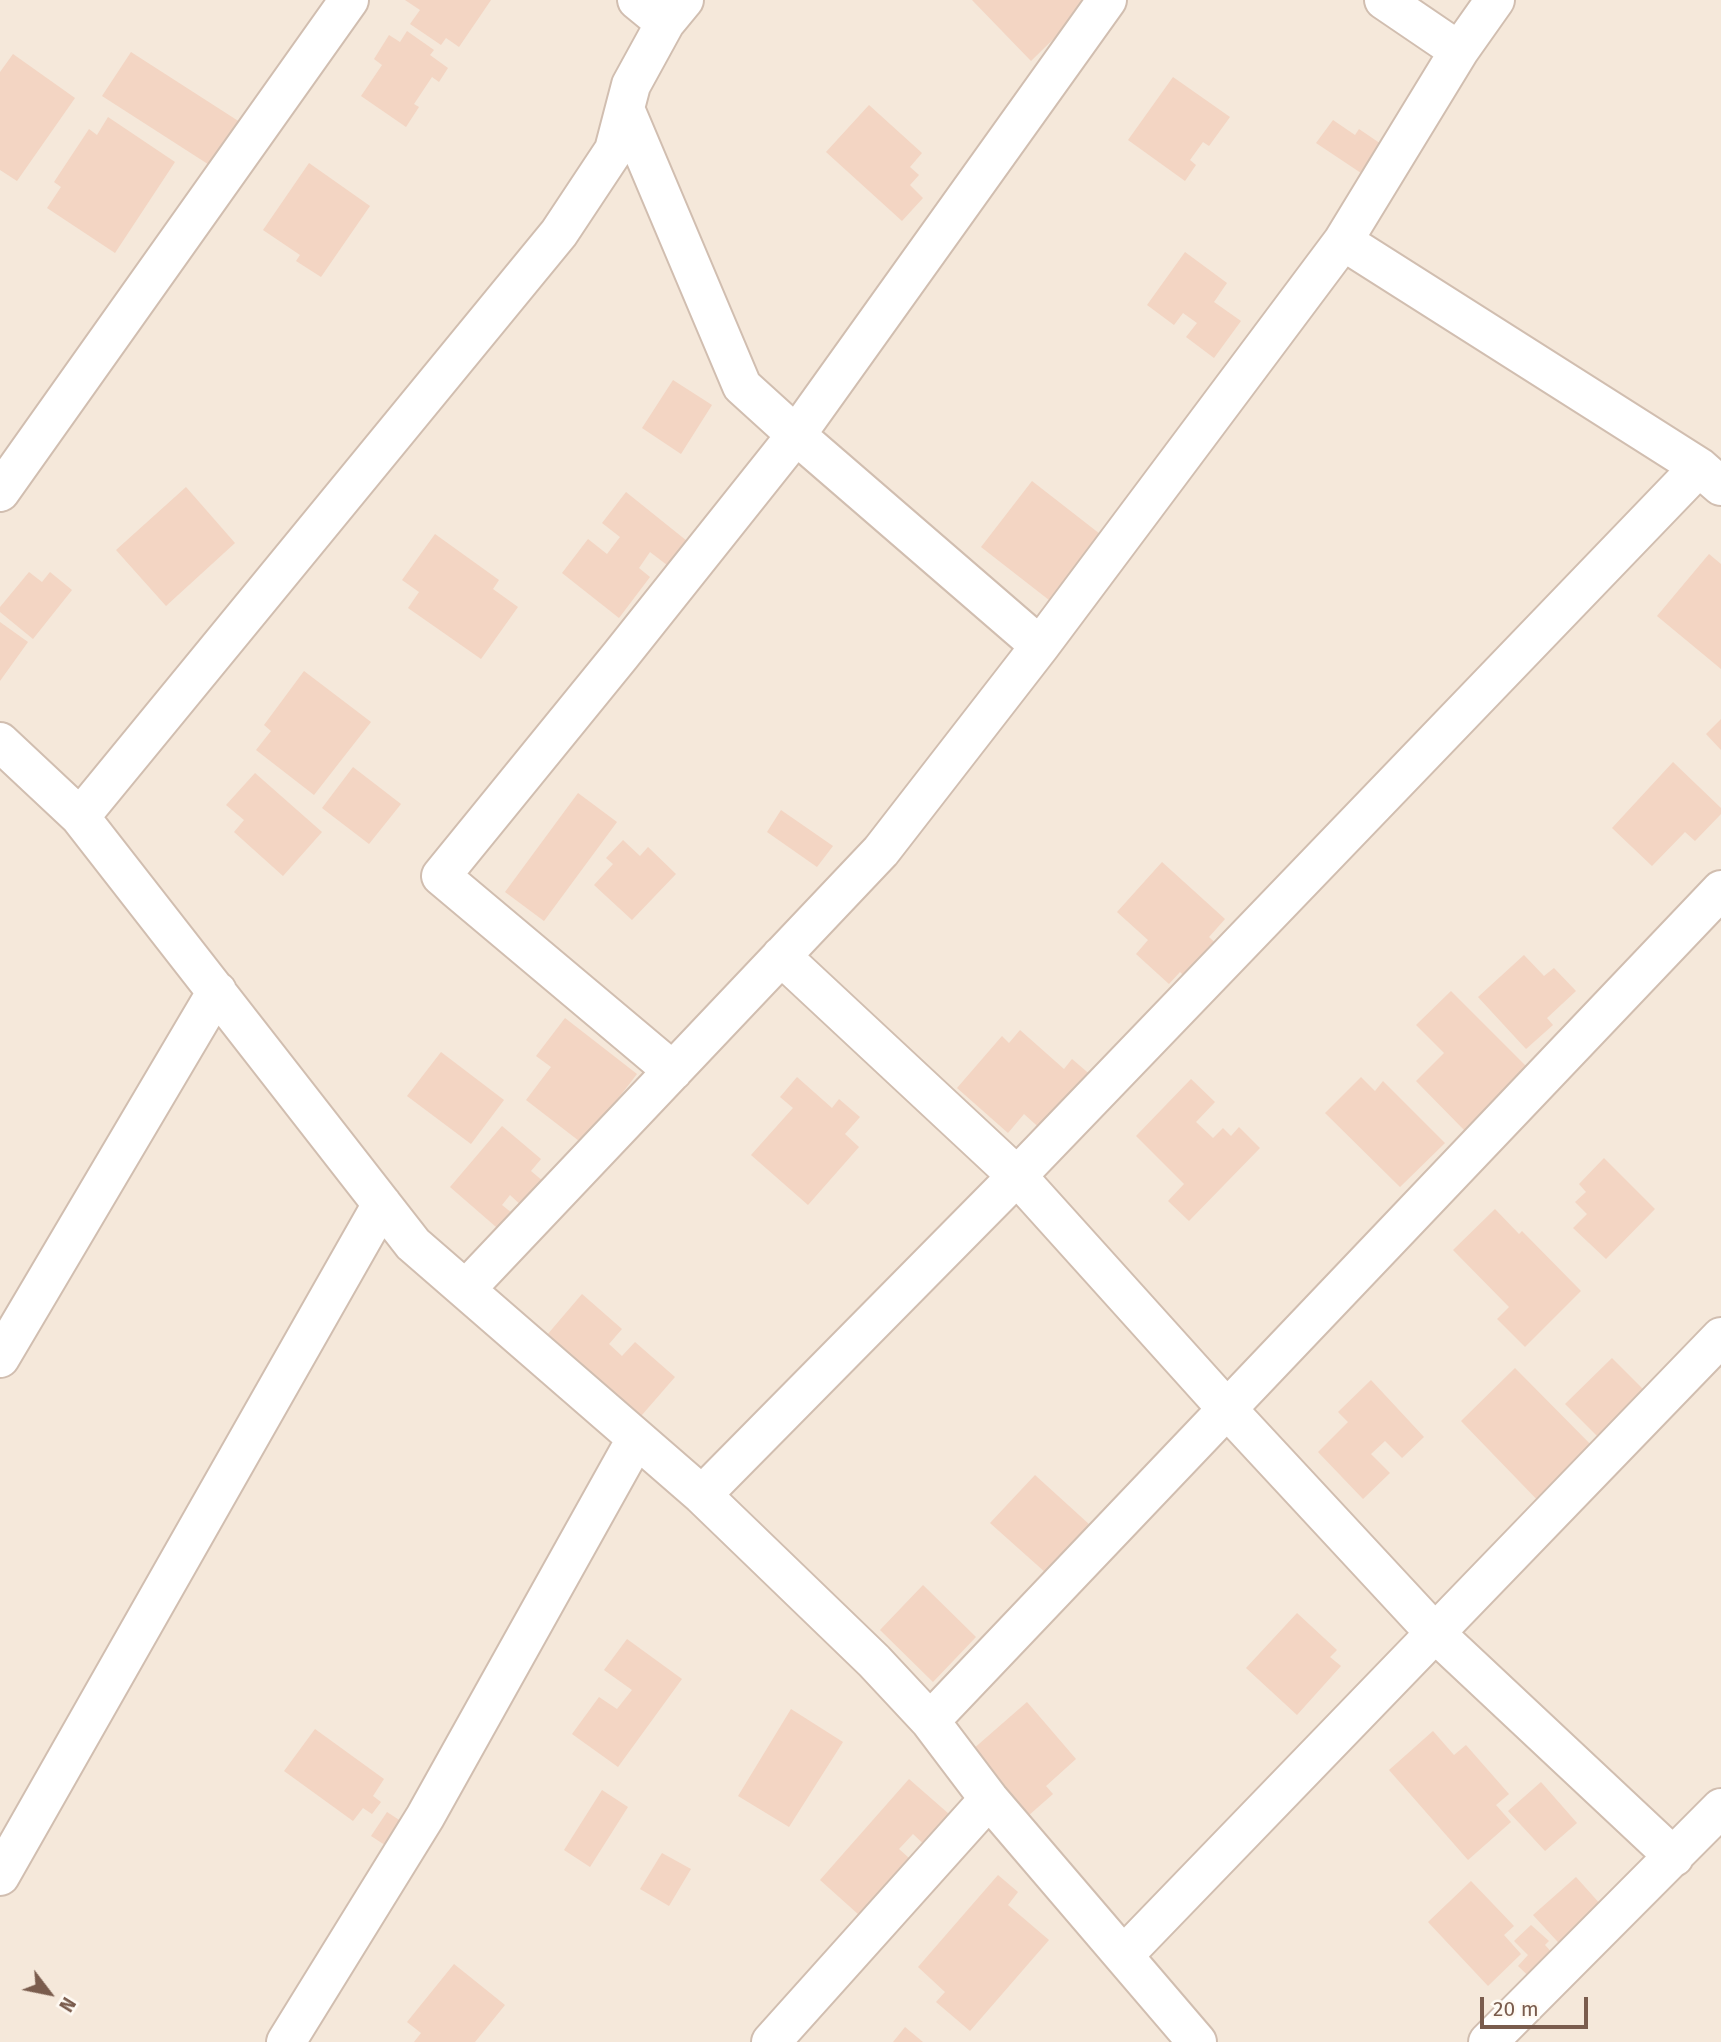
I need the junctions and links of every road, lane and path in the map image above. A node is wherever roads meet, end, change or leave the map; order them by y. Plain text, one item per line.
1 (349, 0) edge
2 (1107, 0) edge
3 (1384, 0) edge
4 (1495, 0) edge
5 (662, 8) edge
6 (1459, 51) junction
7 (625, 109) junction
8 (1343, 241) junction
9 (796, 435) junction
10 (1710, 477) edge
11 (0, 492) edge
12 (1040, 646) junction
13 (0, 742) edge
14 (80, 817) junction
15 (1721, 890) edge
16 (781, 956) junction
17 (217, 991) junction
18 (673, 1071) junction
19 (1017, 1176) junction
20 (383, 1204) junction
21 (467, 1289) junction
22 (1721, 1337) edge
23 (0, 1358) edge
24 (1227, 1409) junction
25 (636, 1438) junction
26 (702, 1495) junction
27 (1435, 1633) junction
28 (930, 1721) junction
29 (989, 1799) junction
30 (1721, 1808) edge
31 (1674, 1857) junction
32 (0, 1876) edge
33 (1124, 1955) junction
34 (286, 2042) edge
35 (771, 2042) edge
36 (1197, 2042) edge
37 (1488, 2042) edge

1 - 11 street
2 - 9 street
3 - 6 street
4 - 6 street
5 - 7 street
6 - 8 street
7 - 9 street
7 - 14 street
8 - 10 street
8 - 12 street
9 - 12 street
9 - 18 street
10 - 19 street
12 - 16 street
13 - 14 street
14 - 17 street
15 - 24 street
16 - 18 street
16 - 19 street
17 - 20 street
17 - 23 street
18 - 21 street
19 - 24 street
19 - 26 street
20 - 21 street
20 - 32 street
21 - 25 street
22 - 27 street
24 - 27 street
24 - 28 street
25 - 26 street
25 - 34 street
26 - 28 street
27 - 31 street
27 - 33 street
28 - 29 street
29 - 33 street
29 - 35 street
30 - 31 street
31 - 37 street
33 - 36 street

